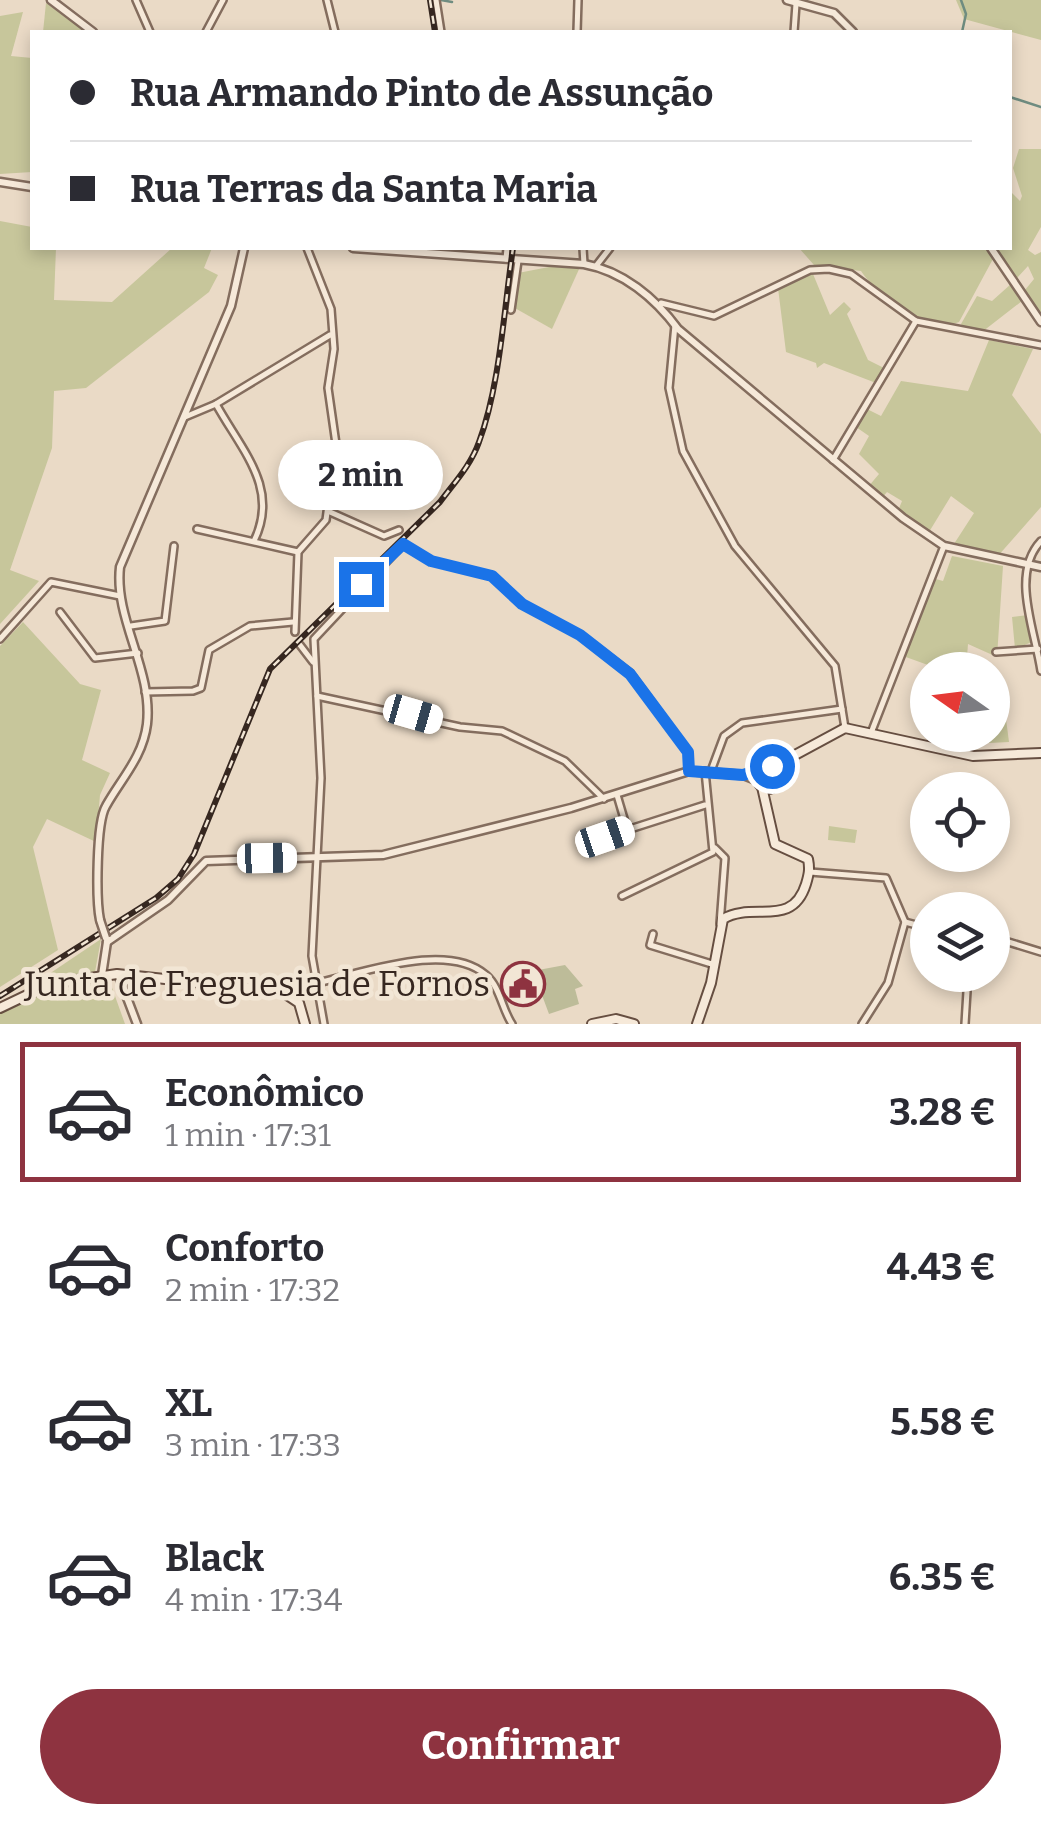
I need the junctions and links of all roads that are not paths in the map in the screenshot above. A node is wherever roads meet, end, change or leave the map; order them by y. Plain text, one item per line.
1 (51, 0) edge
2 (136, 0) edge
3 (223, 0) edge
4 (327, 0) edge
5 (436, 0) edge
6 (578, 0) edge
7 (787, 0) edge
8 (796, 4) junction
9 (91, 30) edge
10 (149, 30) edge
11 (207, 30) edge
12 (334, 30) edge
13 (441, 30) edge
14 (577, 30) edge
15 (794, 30) edge
16 (851, 30) edge
17 (0, 182) edge
18 (30, 187) edge
19 (244, 250) edge
20 (309, 250) edge
21 (407, 250) edge
22 (508, 250) edge
23 (582, 250) edge
24 (608, 250) edge
25 (993, 250) edge
26 (506, 259) junction
27 (518, 261) junction
28 (584, 264) junction
29 (596, 266) junction
30 (661, 303) junction
31 (511, 310) dead end
32 (916, 320) junction
33 (1041, 322) edge
34 (675, 325) junction
35 (330, 334) junction
36 (1041, 345) edge
37 (216, 404) junction
38 (182, 417) junction
39 (833, 460) junction
40 (328, 512) junction
41 (198, 529) dead end
42 (400, 530) dead end
43 (1041, 541) edge
44 (254, 542) junction
45 (174, 546) dead end
46 (944, 546) junction
47 (298, 552) junction
48 (1026, 564) junction
49 (1041, 567) edge
50 (120, 596) junction
51 (60, 612) dead end
52 (294, 622) junction
53 (130, 626) junction
54 (295, 632) dead end
55 (0, 639) edge
56 (300, 645) dead end
57 (1039, 649) edge
58 (996, 652) dead end
59 (138, 653) junction
60 (313, 662) junction
61 (1041, 671) edge
62 (145, 692) junction
63 (317, 696) junction
64 (842, 709) junction
65 (846, 728) junction
66 (871, 732) junction
67 (1041, 752) edge
68 (788, 758) junction
69 (689, 771) junction
70 (708, 771) junction
71 (762, 778) junction
72 (776, 782) junction
73 (617, 795) junction
74 (604, 799) junction
75 (768, 801) junction
76 (705, 804) junction
77 (627, 829) junction
78 (605, 837) dead end
79 (715, 848) junction
80 (316, 858) junction
81 (810, 872) junction
82 (622, 896) dead end
83 (904, 922) junction
84 (720, 924) junction
85 (910, 924) edge
86 (653, 934) dead end
87 (107, 940) junction
88 (1010, 943) edge
89 (1041, 952) edge
90 (714, 965) junction
91 (118, 974) junction
92 (102, 975) junction
93 (317, 983) junction
94 (967, 992) edge
95 (0, 1008) edge
96 (138, 1024) edge
97 (305, 1024) edge
98 (324, 1024) edge
99 (512, 1024) edge
100 (592, 1024) edge
101 (634, 1024) edge
102 (697, 1024) edge
103 (862, 1024) edge
104 (965, 1024) edge

1 - 9 street
2 - 10 street
3 - 11 street
4 - 12 street
5 - 13 street
6 - 14 street
7 - 8 street
8 - 15 street
8 - 16 street
17 - 18 street
19 - 38 street
20 - 35 street
21 - 26 street
22 - 26 street
23 - 28 street
24 - 29 street
25 - 33 street
26 - 27 street
27 - 28 street
27 - 31 street
28 - 29 street
29 - 30 street
30 - 32 street
30 - 34 street
32 - 36 street
32 - 39 street
34 - 39 street
34 - 64 street
35 - 37 street
35 - 40 street
37 - 38 street
37 - 44 street
38 - 50 street
39 - 46 street
40 - 42 street
40 - 47 street
41 - 44 street
43 - 48 street
44 - 47 street
45 - 53 street
46 - 48 street
46 - 66 street
47 - 52 street
48 - 49 street
48 - 57 street
50 - 53 street
50 - 55 street
51 - 59 street
52 - 54 street
52 - 62 street
53 - 59 street
56 - 60 street
57 - 58 street
57 - 61 street
59 - 62 street
60 - 63 street
60 - 69 street
62 - 87 street, bridge
63 - 74 street
63 - 80 street
64 - 65 street
64 - 70 street
65 - 66 main road
65 - 68 main road
66 - 67 main road
68 - 71 main road
68 - 72 main road
69 - 70 street
69 - 73 street
70 - 71 street
70 - 76 street
71 - 72 main road
71 - 72 main road
71 - 75 main road
72 - 75 main road
73 - 74 street
73 - 77 street
74 - 80 street
75 - 81 main road
76 - 77 street
76 - 79 street
77 - 78 street
79 - 82 street
79 - 84 street
80 - 87 street
80 - 93 street
81 - 83 street
81 - 84 main road
83 - 85 street
83 - 103 street
84 - 90 main road
86 - 90 street
87 - 92 street
88 - 89 street
90 - 102 main road
91 - 92 main road
91 - 96 street
91 - 97 main road
92 - 95 main road
93 - 98 street
93 - 99 street
94 - 104 street
100 - 101 main road

